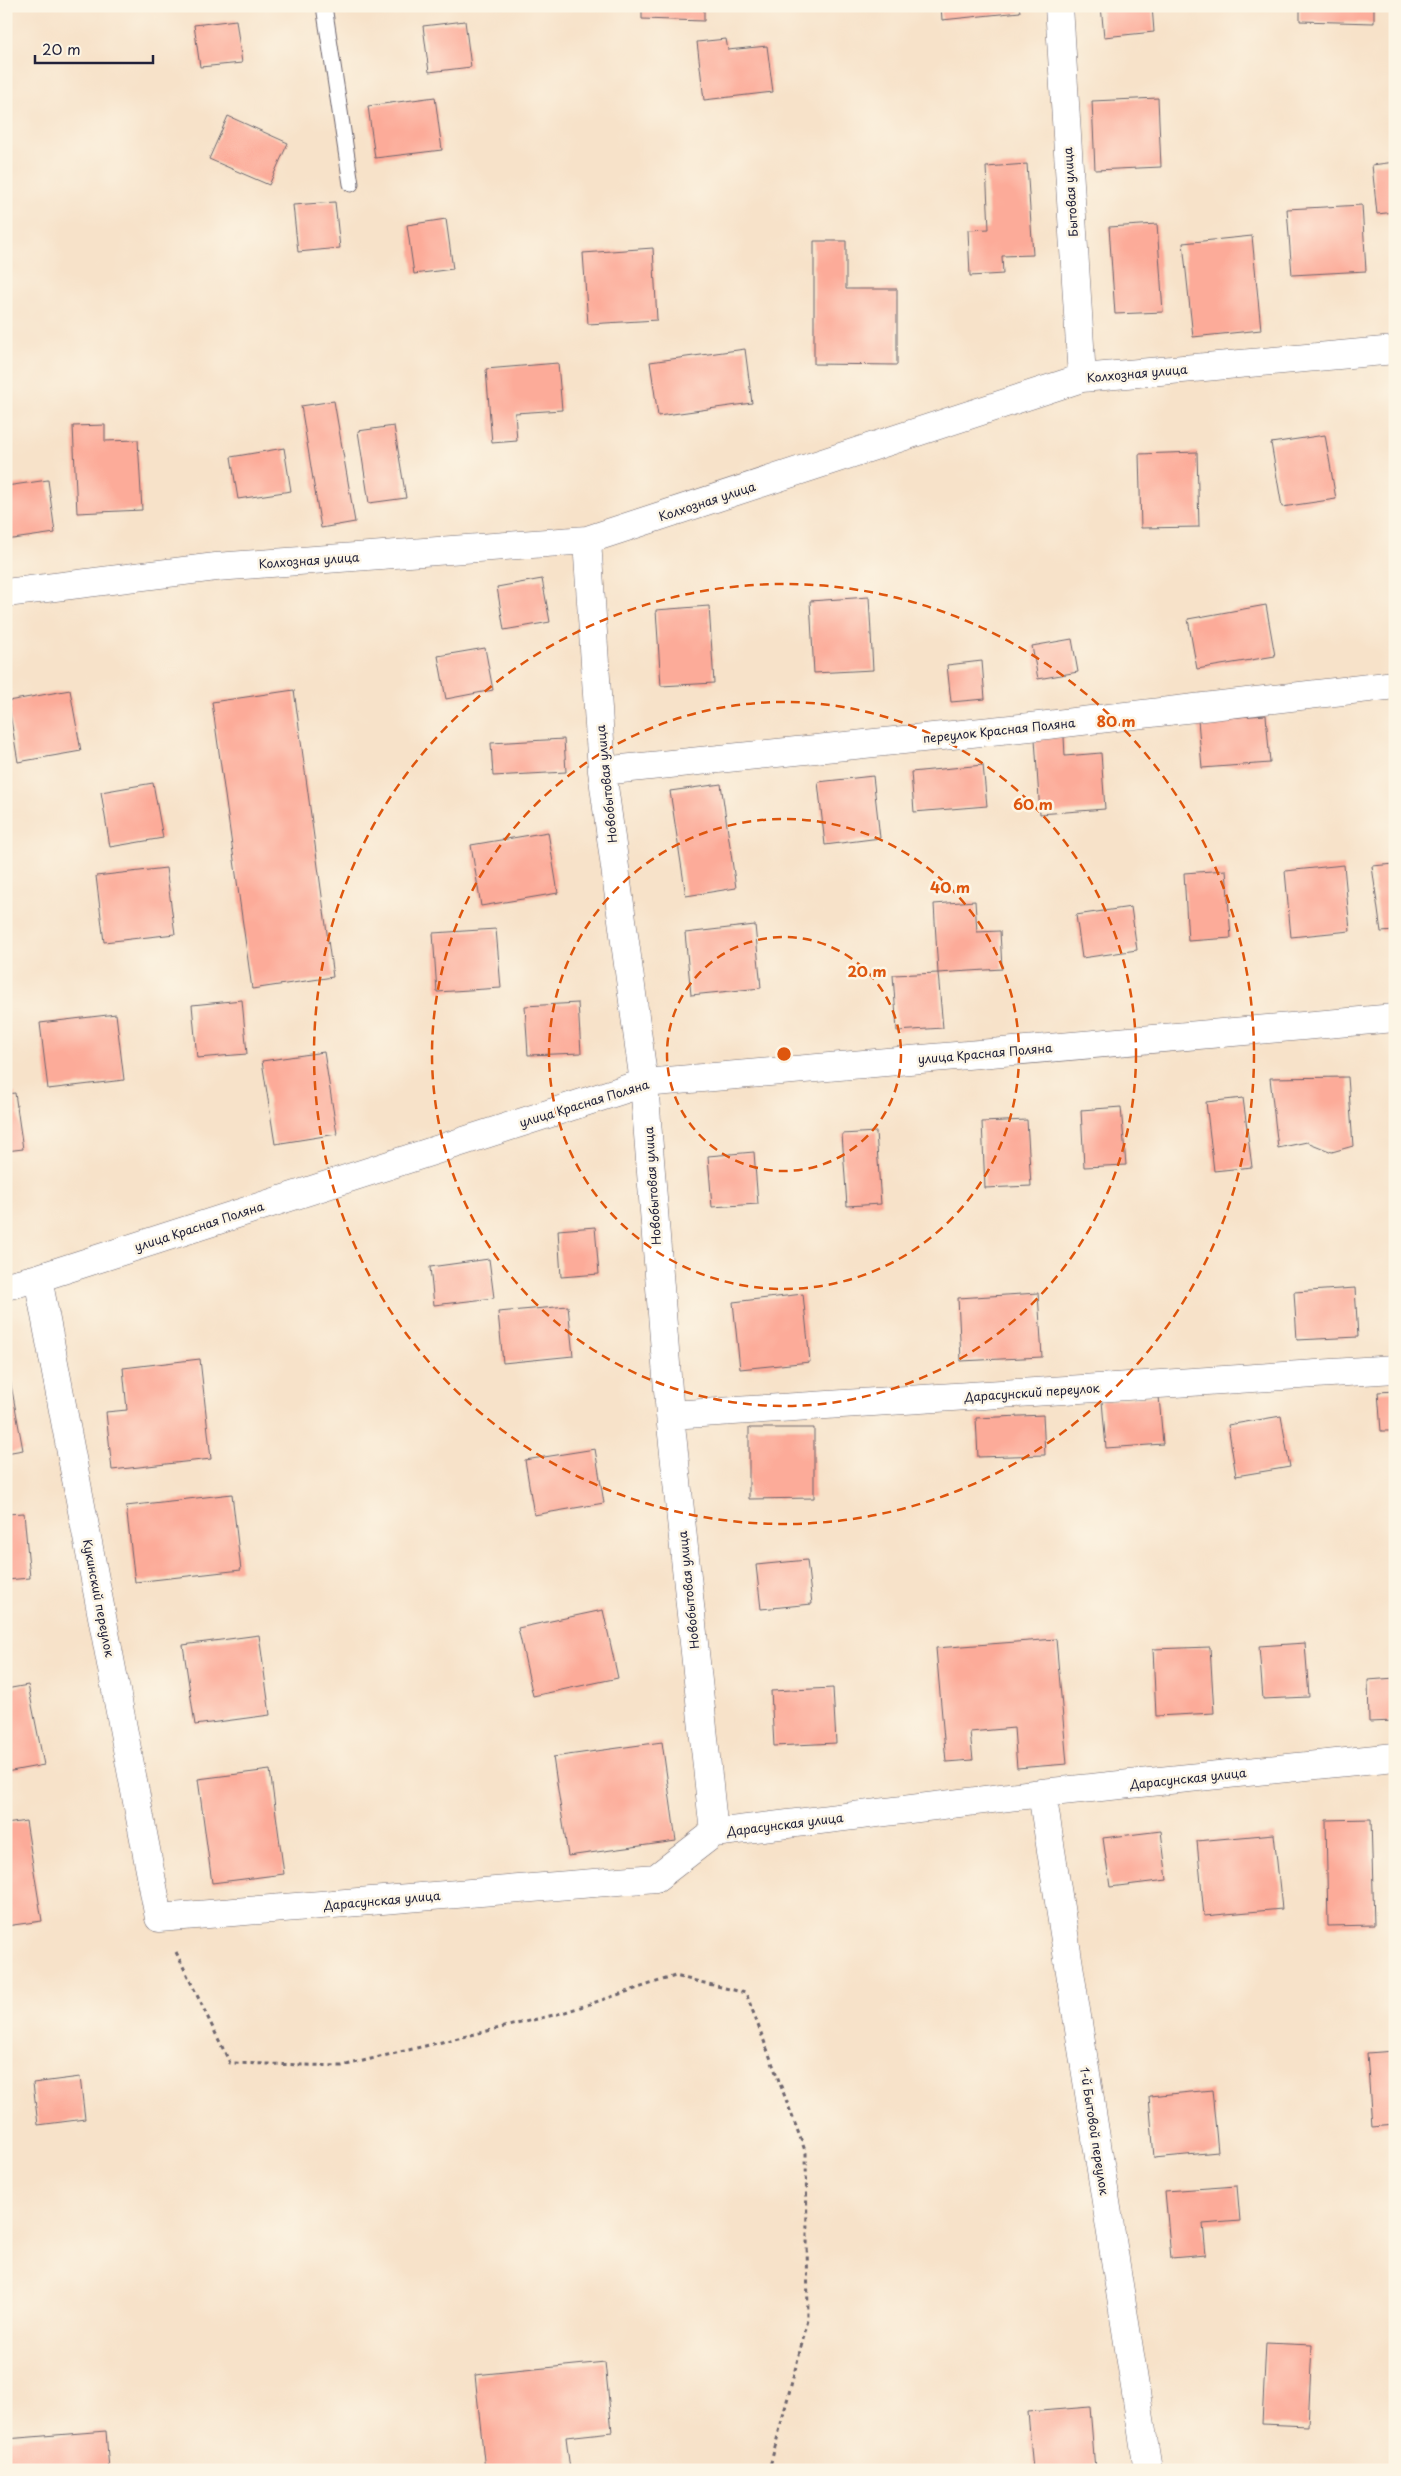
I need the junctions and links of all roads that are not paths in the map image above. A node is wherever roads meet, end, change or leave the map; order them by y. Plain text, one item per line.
1 (324, 6) edge
2 (1058, 6) edge
3 (351, 184) dead end
4 (1395, 350) edge
5 (1082, 378) junction
6 (587, 540) junction
7 (6, 593) edge
8 (1395, 685) edge
9 (602, 770) junction
10 (1395, 1018) edge
11 (644, 1083) junction
12 (38, 1278) junction
13 (6, 1286) edge
14 (1395, 1369) edge
15 (670, 1415) junction
16 (1395, 1757) edge
17 (1042, 1793) junction
18 (714, 1833) junction
19 (160, 1918) joint
20 (1148, 2470) edge

1 - 3 lane
2 - 5 street, Бытовая улица
4 - 5 street, Колхозная улица
5 - 6 street, Колхозная улица
6 - 7 street, Колхозная улица
6 - 9 street, Новобытовая улица
8 - 9 street, переулок Красная Поляна
9 - 11 street, Новобытовая улица
10 - 11 street, улица Красная Поляна
11 - 12 street, улица Красная Поляна
11 - 15 street, Новобытовая улица
12 - 13 street, улица Красная Поляна
12 - 19 street, Кукинский переулок
14 - 15 street, Дарасунский переулок
15 - 18 street, Новобытовая улица
16 - 17 street, Дарасунская улица
17 - 18 street, Дарасунская улица
17 - 20 street, 1-й Бытовой переулок
18 - 19 street, Дарасунская улица

